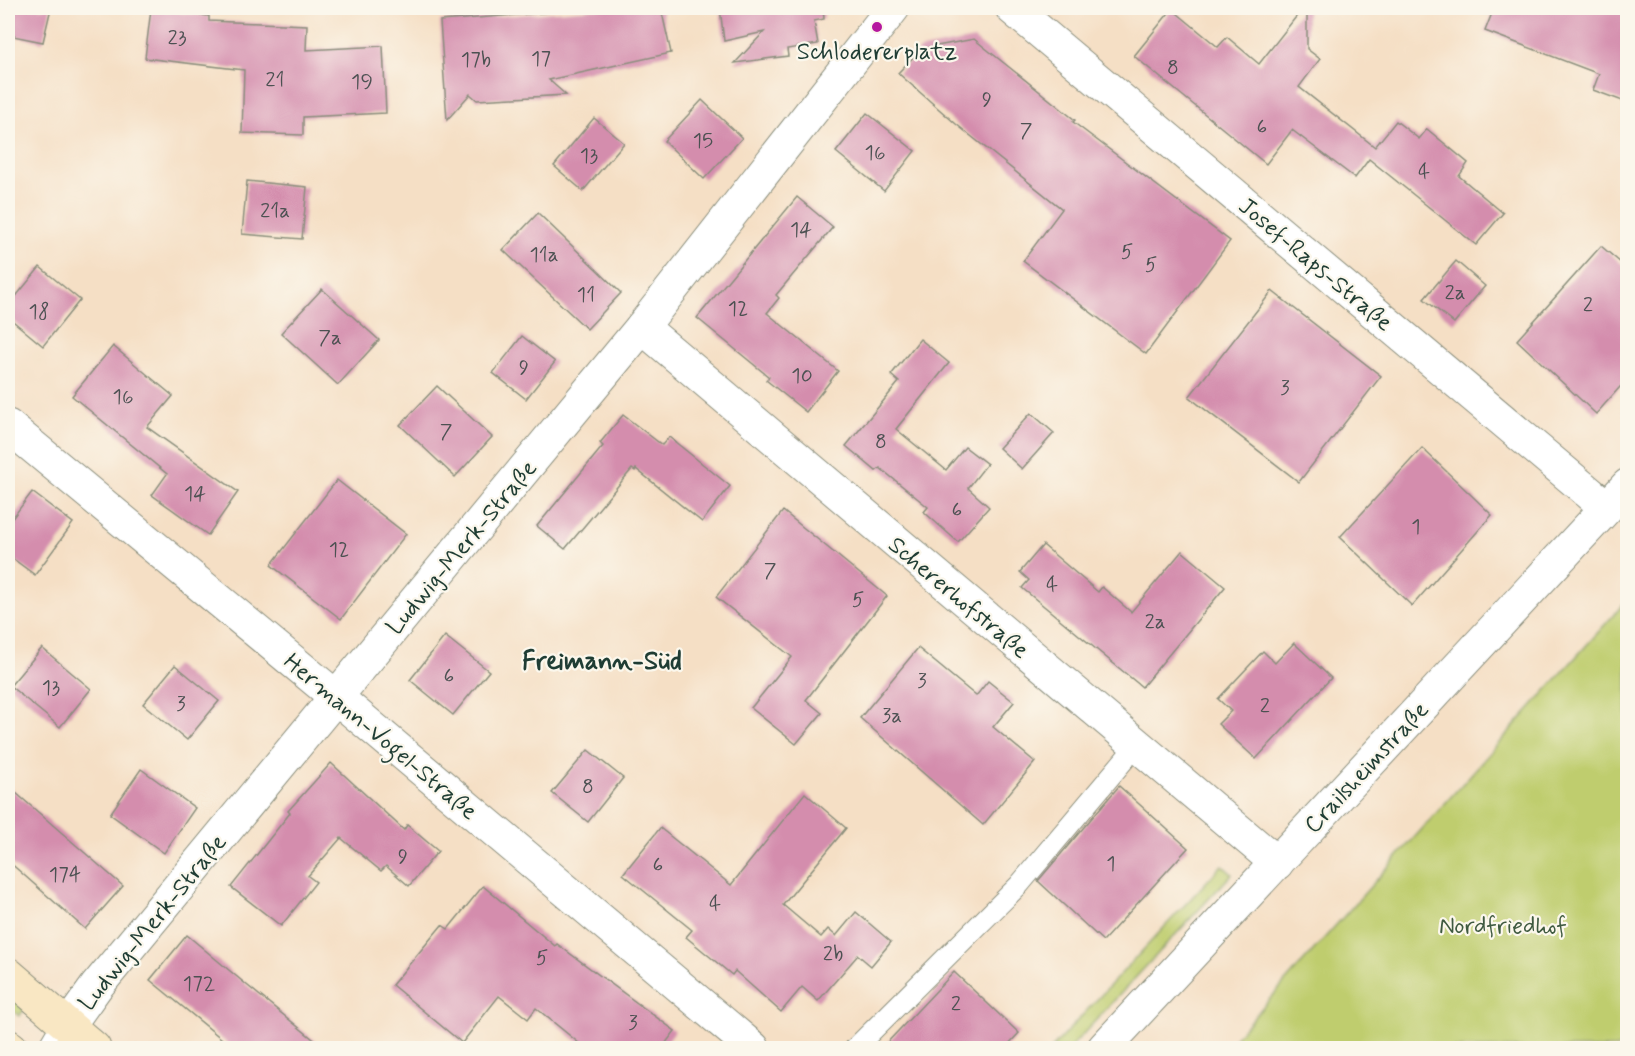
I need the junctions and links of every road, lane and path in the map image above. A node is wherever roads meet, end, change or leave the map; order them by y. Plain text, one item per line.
1 (893, 8) edge
2 (1019, 14) edge
3 (642, 327) junction
4 (8, 426) edge
5 (1617, 496) edge
6 (336, 697) junction
7 (1136, 747) junction
8 (1277, 863) junction
9 (8, 974) edge
10 (61, 1037) edge
11 (8, 1046) edge
12 (11, 1048) edge
13 (94, 1048) edge
14 (753, 1048) edge
15 (855, 1048) edge
16 (1104, 1048) edge

1 - 3 street, Ludwig-Merk-Straße
2 - 5 street, Josef-Raps-Straße
3 - 6 street, Ludwig-Merk-Straße
3 - 7 street, Schererhofstraße
4 - 6 street, Hermann-Vogel-Straße
5 - 8 street, Crailsheimstraße
6 - 10 street, Ludwig-Merk-Straße
6 - 14 street, Hermann-Vogel-Straße
7 - 8 street, Schererhofstraße
7 - 15 lane
8 - 16 street, Crailsheimstraße
9 - 10 main road
10 - 13 main road
11 - 12 main road

